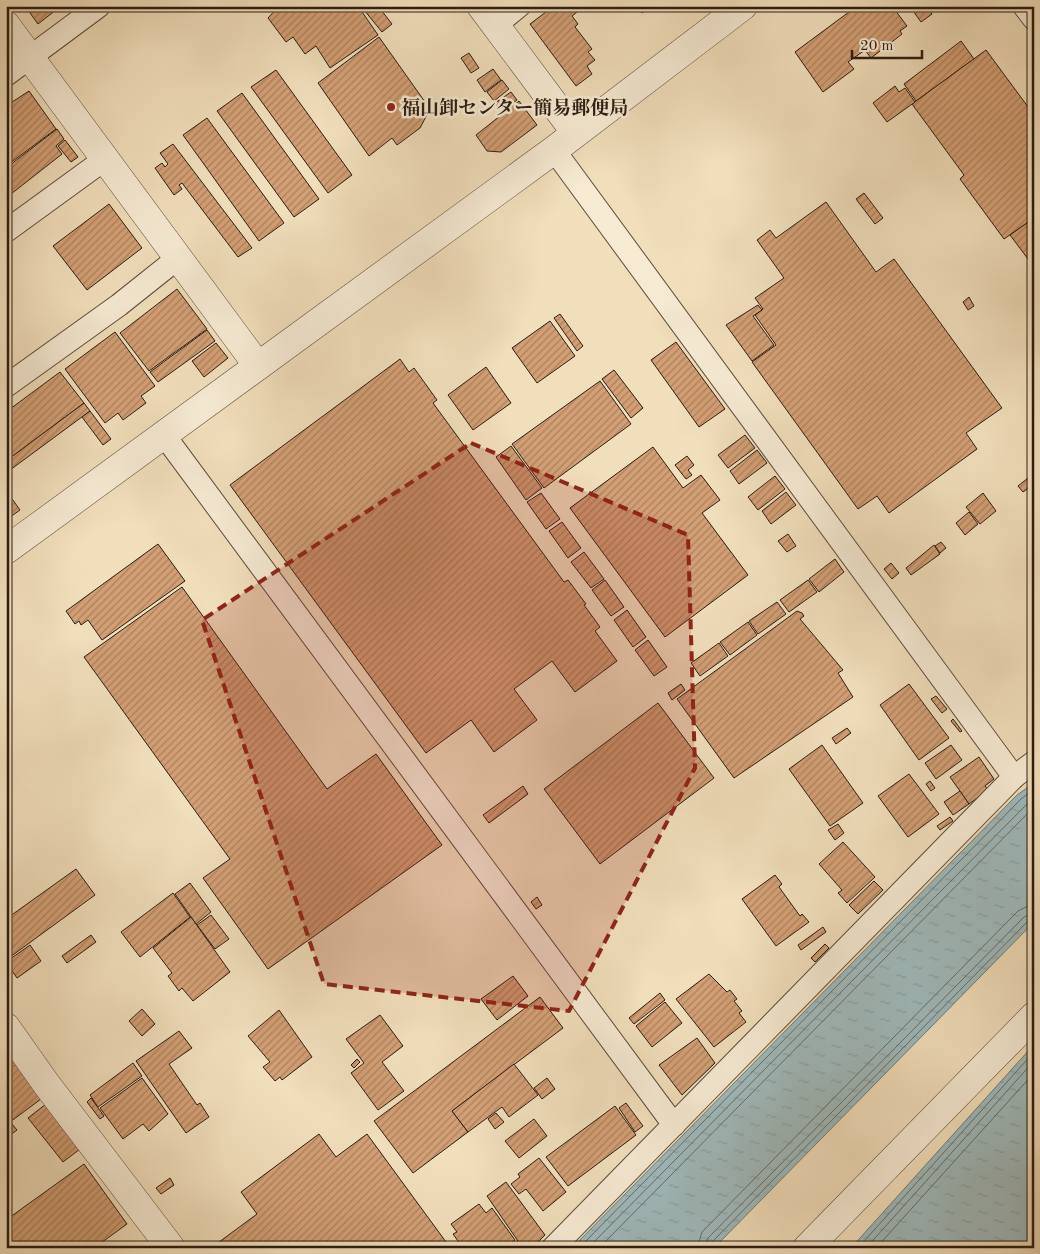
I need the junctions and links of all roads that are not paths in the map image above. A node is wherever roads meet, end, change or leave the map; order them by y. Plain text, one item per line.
1 (100, 6) edge
2 (519, 6) edge
3 (743, 6) edge
4 (1024, 6) edge
5 (489, 15) edge
6 (1034, 19) edge
7 (6, 25) edge
8 (30, 57) junction
9 (6, 75) edge
10 (575, 132) junction
11 (554, 150) junction
12 (105, 159) junction
13 (6, 231) edge
14 (178, 258) junction
15 (258, 366) junction
16 (6, 386) edge
17 (164, 435) junction
18 (6, 550) edge
19 (1034, 762) edge
20 (1014, 777) junction
21 (1034, 1016) edge
22 (6, 1027) edge
23 (674, 1125) junction
24 (171, 1248) edge
25 (553, 1248) edge
26 (807, 1248) edge

1 - 8 street
2 - 5 street
3 - 10 street
4 - 6 street
5 - 10 street
7 - 8 street
8 - 9 street
8 - 12 street
10 - 11 street
11 - 15 street
11 - 20 street
12 - 13 street
12 - 14 street
14 - 15 street
14 - 16 street
15 - 17 street
17 - 18 street
17 - 23 street
19 - 20 street
20 - 23 street
21 - 26 street
22 - 24 street
23 - 25 street

